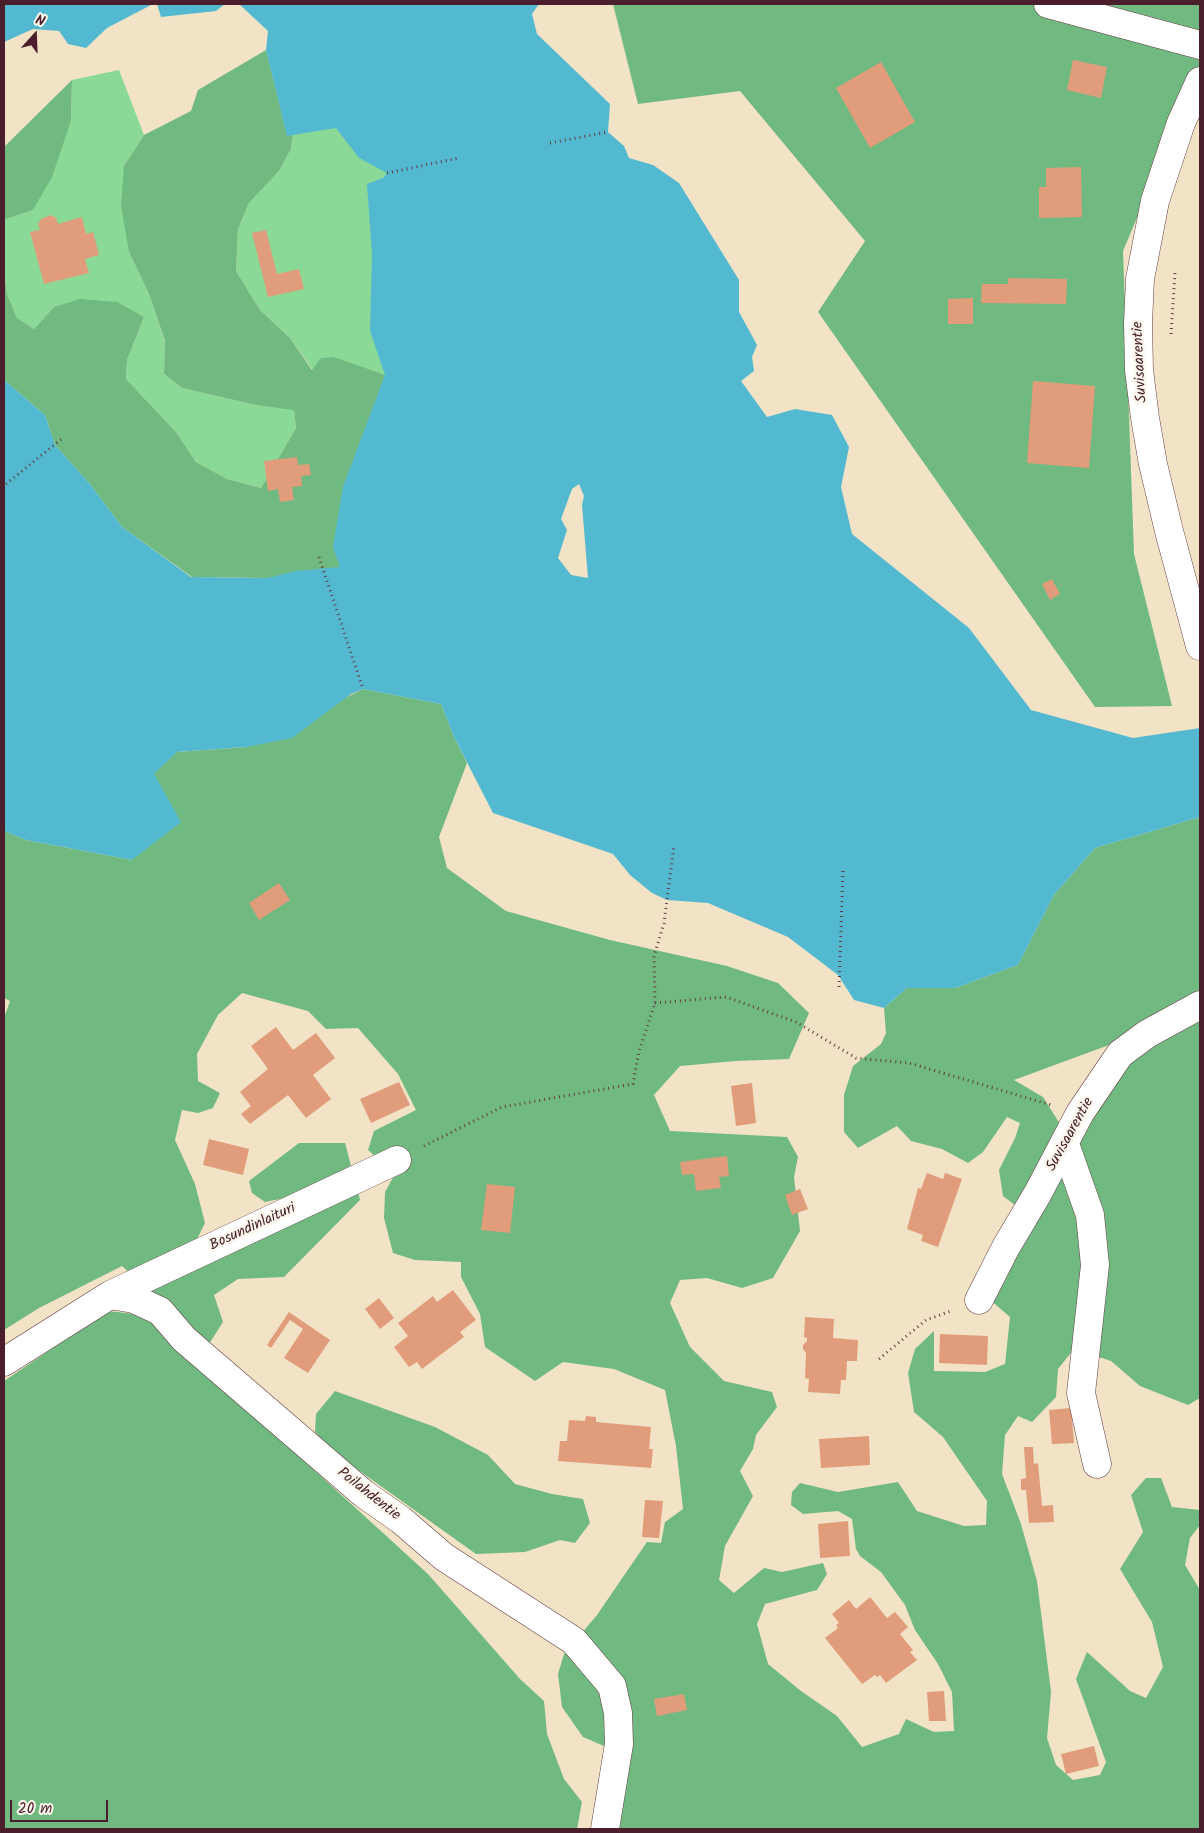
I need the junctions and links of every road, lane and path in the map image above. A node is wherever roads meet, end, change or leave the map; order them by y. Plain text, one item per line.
1 (1048, 4) edge
2 (1200, 44) edge
3 (1200, 81) edge
4 (608, 132) dead end
5 (550, 143) dead end
6 (459, 158) dead end
7 (388, 173) dead end
8 (1175, 269) dead end
9 (1171, 336) dead end
10 (64, 437) dead end
11 (6, 484) dead end
12 (319, 557) dead end
13 (1200, 646) edge
14 (363, 689) dead end
15 (674, 845) dead end
16 (843, 869) dead end
17 (839, 987) dead end
18 (655, 1003) junction
19 (1200, 1005) edge
20 (1080, 1113) junction
21 (1065, 1144) junction
22 (396, 1160) joint
23 (110, 1295) junction
24 (979, 1300) joint
25 (879, 1359) dead end
26 (4, 1362) edge
27 (1097, 1464) dead end
28 (605, 1829) edge

1 - 2 street
3 - 13 street, Suvisaarentie
4 - 5 path
6 - 7 path
8 - 9 path
10 - 11 path
12 - 14 path
15 - 18 path
16 - 17 path
18 - 20 path
18 - 22 path
19 - 20 street, Suvisaarentie
20 - 21 street, Suvisaarentie
21 - 24 street, Suvisaarentie
21 - 27 street
22 - 23 street, Bosundinlaituri
23 - 26 street
23 - 28 street, Poilahdentie
24 - 25 path

